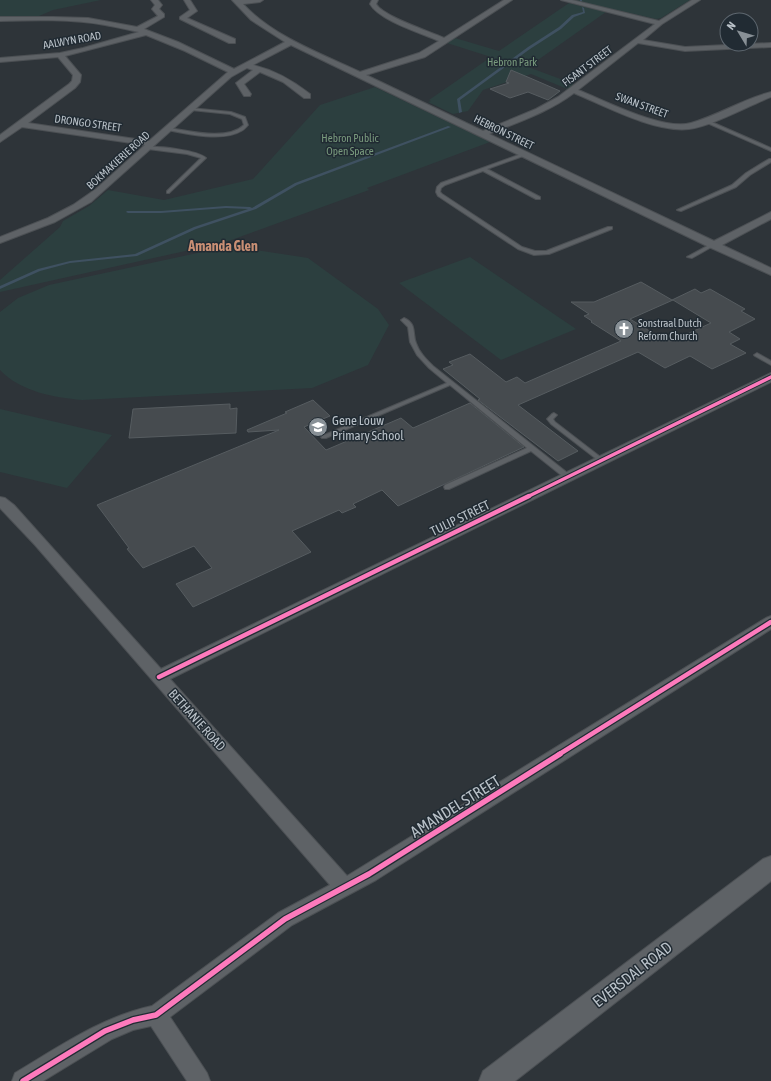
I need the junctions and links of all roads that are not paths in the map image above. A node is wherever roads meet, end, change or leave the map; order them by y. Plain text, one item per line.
1 (154, 0) edge
2 (187, 0) edge
3 (260, 0) edge
4 (375, 0) edge
5 (509, 0) edge
6 (564, 0) edge
7 (697, 0) edge
8 (237, 1) edge
9 (0, 19) edge
10 (660, 23) junction
11 (138, 30) junction
12 (147, 32) junction
13 (232, 41) dead end
14 (446, 41) junction
15 (638, 41) junction
16 (291, 42) junction
17 (771, 45) edge
18 (60, 55) junction
19 (0, 60) edge
20 (246, 66) junction
21 (260, 68) junction
22 (234, 72) junction
23 (360, 75) junction
24 (575, 90) junction
25 (247, 94) dead end
26 (771, 94) edge
27 (307, 96) dead end
28 (191, 109) junction
29 (706, 121) junction
30 (20, 124) junction
31 (169, 129) junction
32 (482, 134) junction
33 (0, 139) edge
34 (150, 146) junction
35 (771, 150) edge
36 (524, 154) junction
37 (771, 160) edge
38 (483, 169) junction
39 (169, 192) dead end
40 (538, 198) dead end
41 (679, 210) dead end
42 (771, 215) edge
43 (610, 228) dead end
44 (0, 240) edge
45 (713, 245) junction
46 (690, 257) dead end
47 (771, 272) edge
48 (404, 320) dead end
49 (757, 355) dead end
50 (771, 363) edge
51 (771, 377) edge
52 (451, 383) junction
53 (554, 415) dead end
54 (324, 437) dead end
55 (532, 448) junction
56 (601, 460) junction
57 (568, 477) junction
58 (447, 488) dead end
59 (0, 501) edge
60 (771, 622) edge
61 (159, 678) junction
62 (771, 867) edge
63 (344, 887) junction
64 (156, 1015) junction
65 (23, 1081) edge
66 (199, 1081) edge
67 (493, 1081) edge

1 - 11 street
2 - 13 street
3 - 8 street
4 - 14 street
5 - 14 street
6 - 10 street
7 - 10 street, FISANT STREET
8 - 16 street, HEBRON STREET
9 - 11 street
10 - 15 street, FISANT STREET
11 - 12 street
12 - 18 street, AALWYN ROAD
12 - 22 street
14 - 23 street
15 - 17 street
15 - 24 street, FISANT STREET
16 - 20 street, BOKMAKIERIE ROAD
16 - 23 street, HEBRON STREET
18 - 19 street, AALWYN ROAD
18 - 30 street
20 - 21 street
20 - 22 street, BOKMAKIERIE ROAD
21 - 25 street
21 - 27 street
22 - 28 street, BOKMAKIERIE ROAD
23 - 32 street, HEBRON STREET
24 - 29 street, SWAN STREET
24 - 32 street, FISANT STREET
26 - 29 street, SWAN STREET
28 - 31 street, BOKMAKIERIE ROAD
28 - 31 lane
29 - 35 lane
30 - 33 street
30 - 34 street, DRONGO STREET
31 - 34 street, BOKMAKIERIE ROAD
32 - 36 street, HEBRON STREET
34 - 39 lane
34 - 44 street, BOKMAKIERIE ROAD
36 - 38 lane
36 - 45 street, HEBRON STREET
37 - 41 lane
38 - 40 lane
38 - 43 lane
42 - 45 street
45 - 46 lane
45 - 47 street, HEBRON STREET
48 - 52 lane
49 - 50 lane
51 - 56 street, TULIP STREET
52 - 54 lane
52 - 55 lane
53 - 56 lane
55 - 57 lane
55 - 58 lane
56 - 57 street, TULIP STREET
57 - 61 street, TULIP STREET
59 - 61 street, BETHANIE ROAD
60 - 63 street, AMANDEL STREET
61 - 63 street, BETHANIE ROAD
62 - 67 street, EVERSDAL ROAD
63 - 64 street, AMANDEL STREET
64 - 65 street
64 - 66 street

